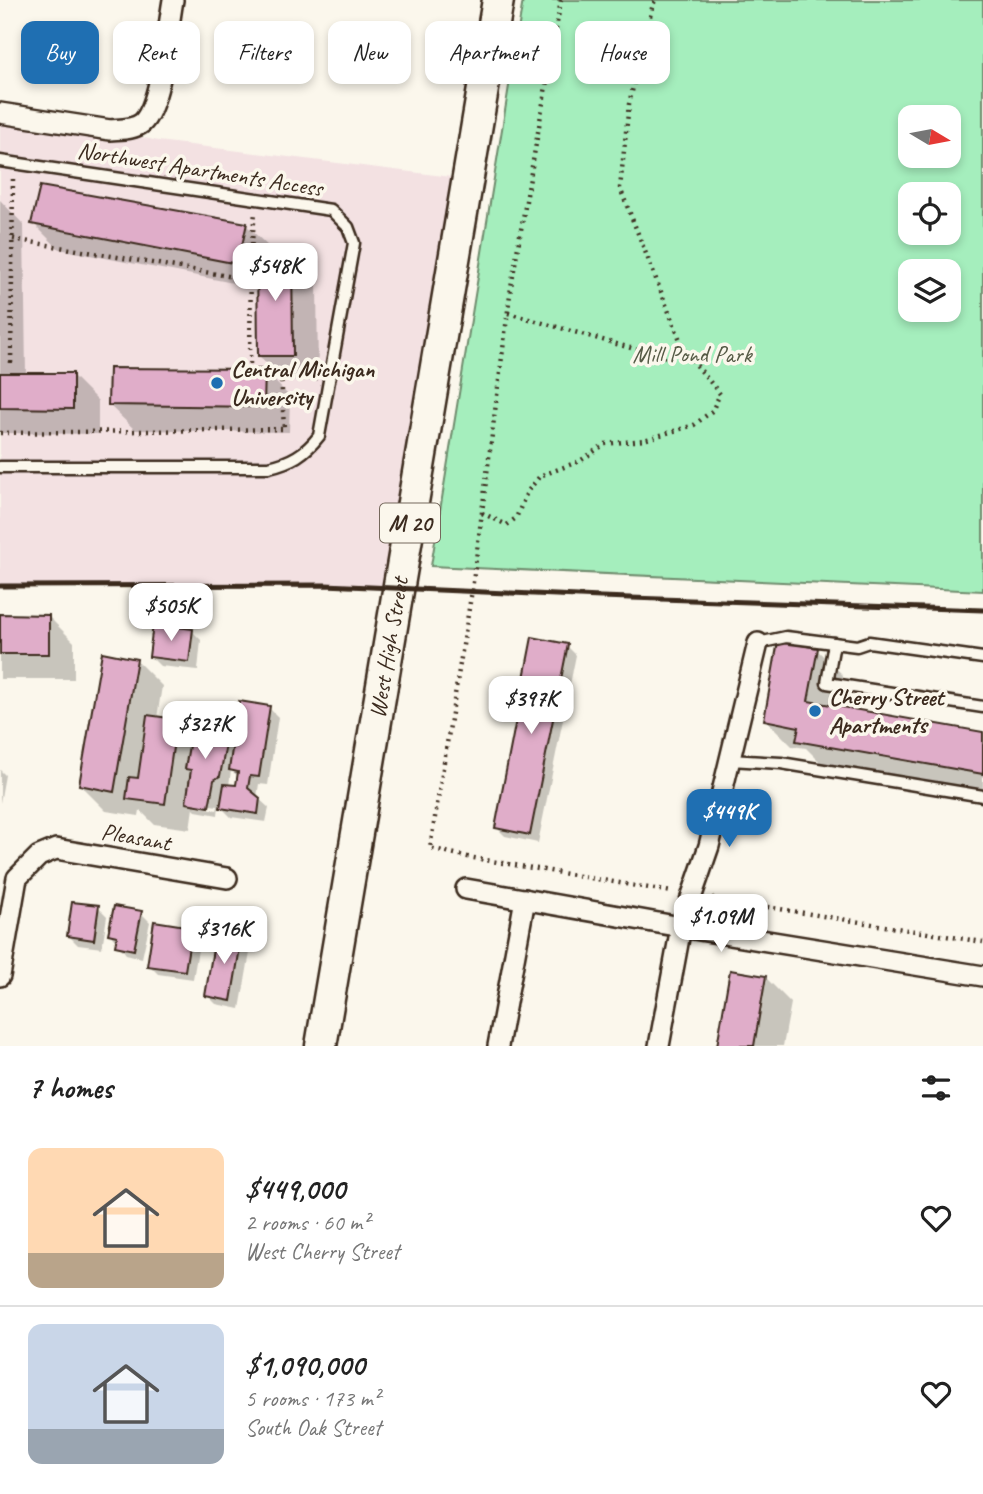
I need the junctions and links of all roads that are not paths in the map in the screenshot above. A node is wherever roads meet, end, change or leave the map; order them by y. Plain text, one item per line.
1 (173, 0) edge
2 (498, 0) edge
3 (0, 113) edge
4 (0, 160) edge
5 (0, 467) edge
6 (758, 643) joint
7 (834, 643) junction
8 (983, 658) edge
9 (983, 707) edge
10 (729, 760) junction
11 (983, 796) edge
12 (227, 878) dead end
13 (466, 888) dead end
14 (525, 900) junction
15 (681, 927) junction
16 (0, 976) edge
17 (983, 976) edge
18 (321, 1046) edge
19 (498, 1046) edge
20 (659, 1046) edge

1 - 3 street
2 - 18 main road, West High Street / M 20
4 - 5 lane, Northwest Apartments Access
6 - 7 lane
6 - 10 street
7 - 8 lane
7 - 9 lane
10 - 11 lane
10 - 15 street
12 - 16 street, Pleasant
13 - 14 street
14 - 15 street
14 - 19 street
15 - 17 street
15 - 20 street

